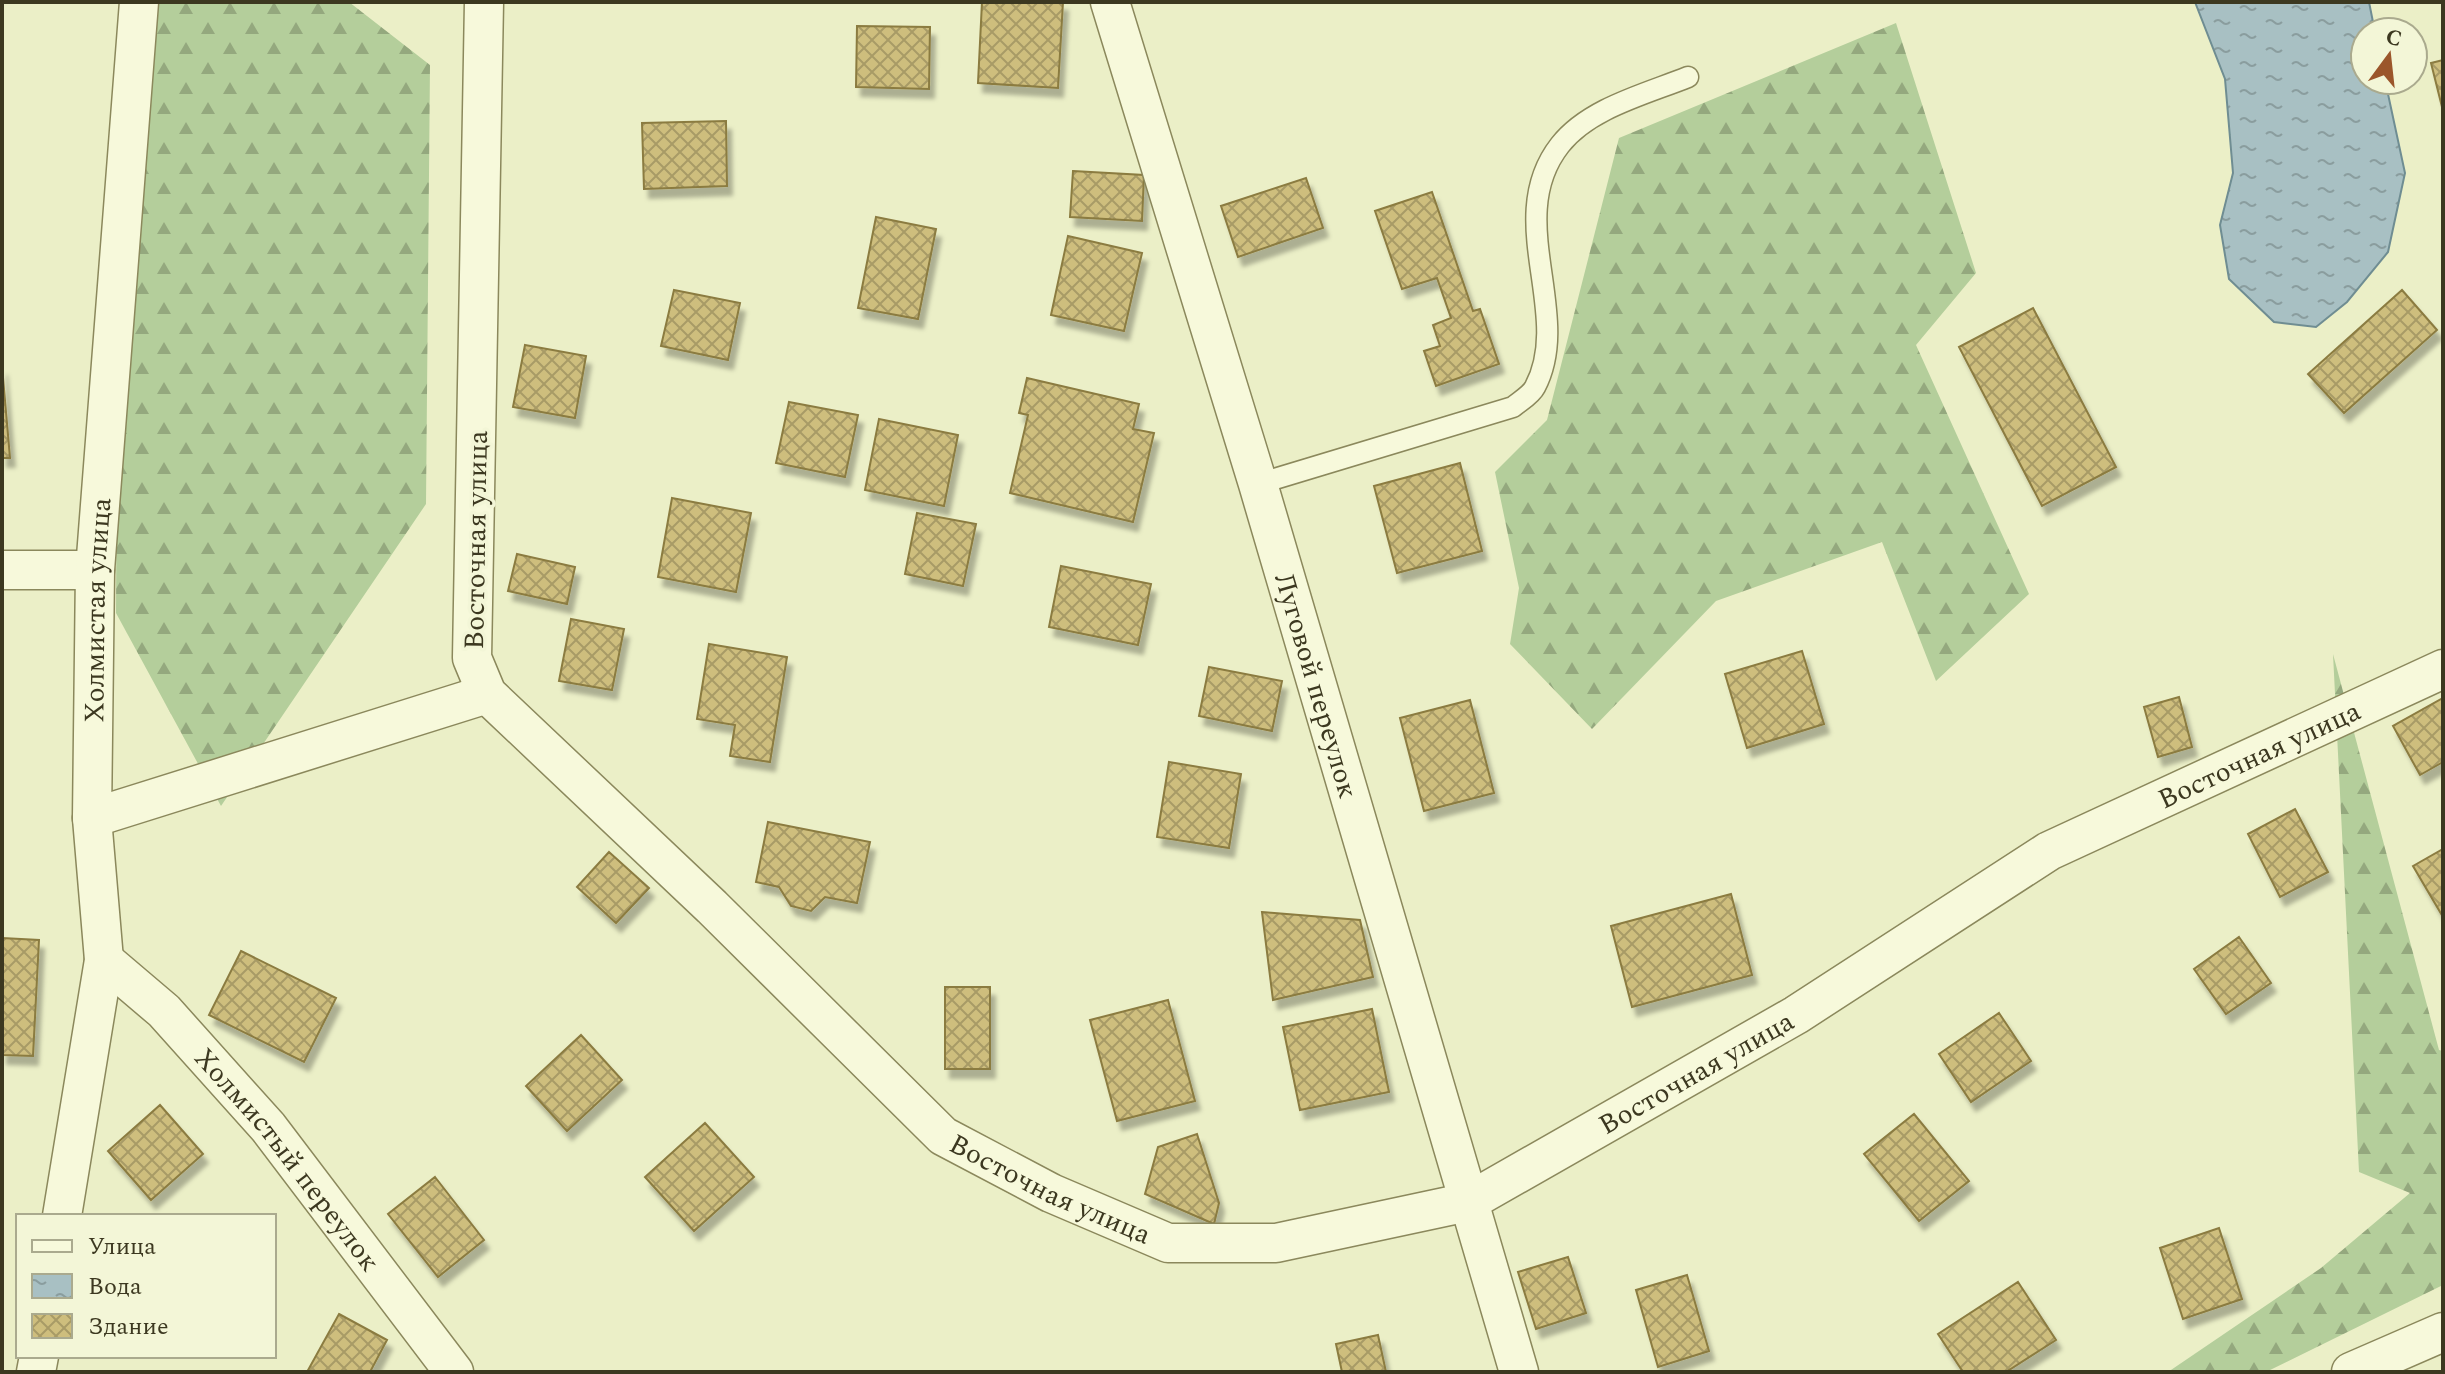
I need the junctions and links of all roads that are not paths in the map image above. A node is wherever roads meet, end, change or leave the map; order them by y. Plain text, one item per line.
1 (139, 2) edge
2 (484, 2) edge
3 (1110, 2) edge
4 (1688, 77) dead end
5 (1258, 484) junction
6 (2, 570) edge
7 (95, 570) junction
8 (2443, 669) edge
9 (487, 694) junction
10 (92, 818) junction
11 (104, 960) junction
12 (1468, 1202) junction
13 (62, 1214) edge
14 (2443, 1332) edge
15 (454, 1372) edge
16 (1519, 1372) edge
17 (2351, 1372) edge

1 - 7 street, Холмистая улица
2 - 9 street, Восточная улица
3 - 5 street, Луговой переулок
4 - 5 lane
5 - 12 street, Луговой переулок
6 - 7 street
7 - 10 street, Холмистая улица
8 - 12 street, Восточная улица
9 - 10 street
9 - 12 street, Восточная улица
10 - 11 street, Холмистая улица
11 - 13 street, Холмистая улица
11 - 15 street, Холмистый переулок
12 - 16 street, Луговой переулок
14 - 17 street

